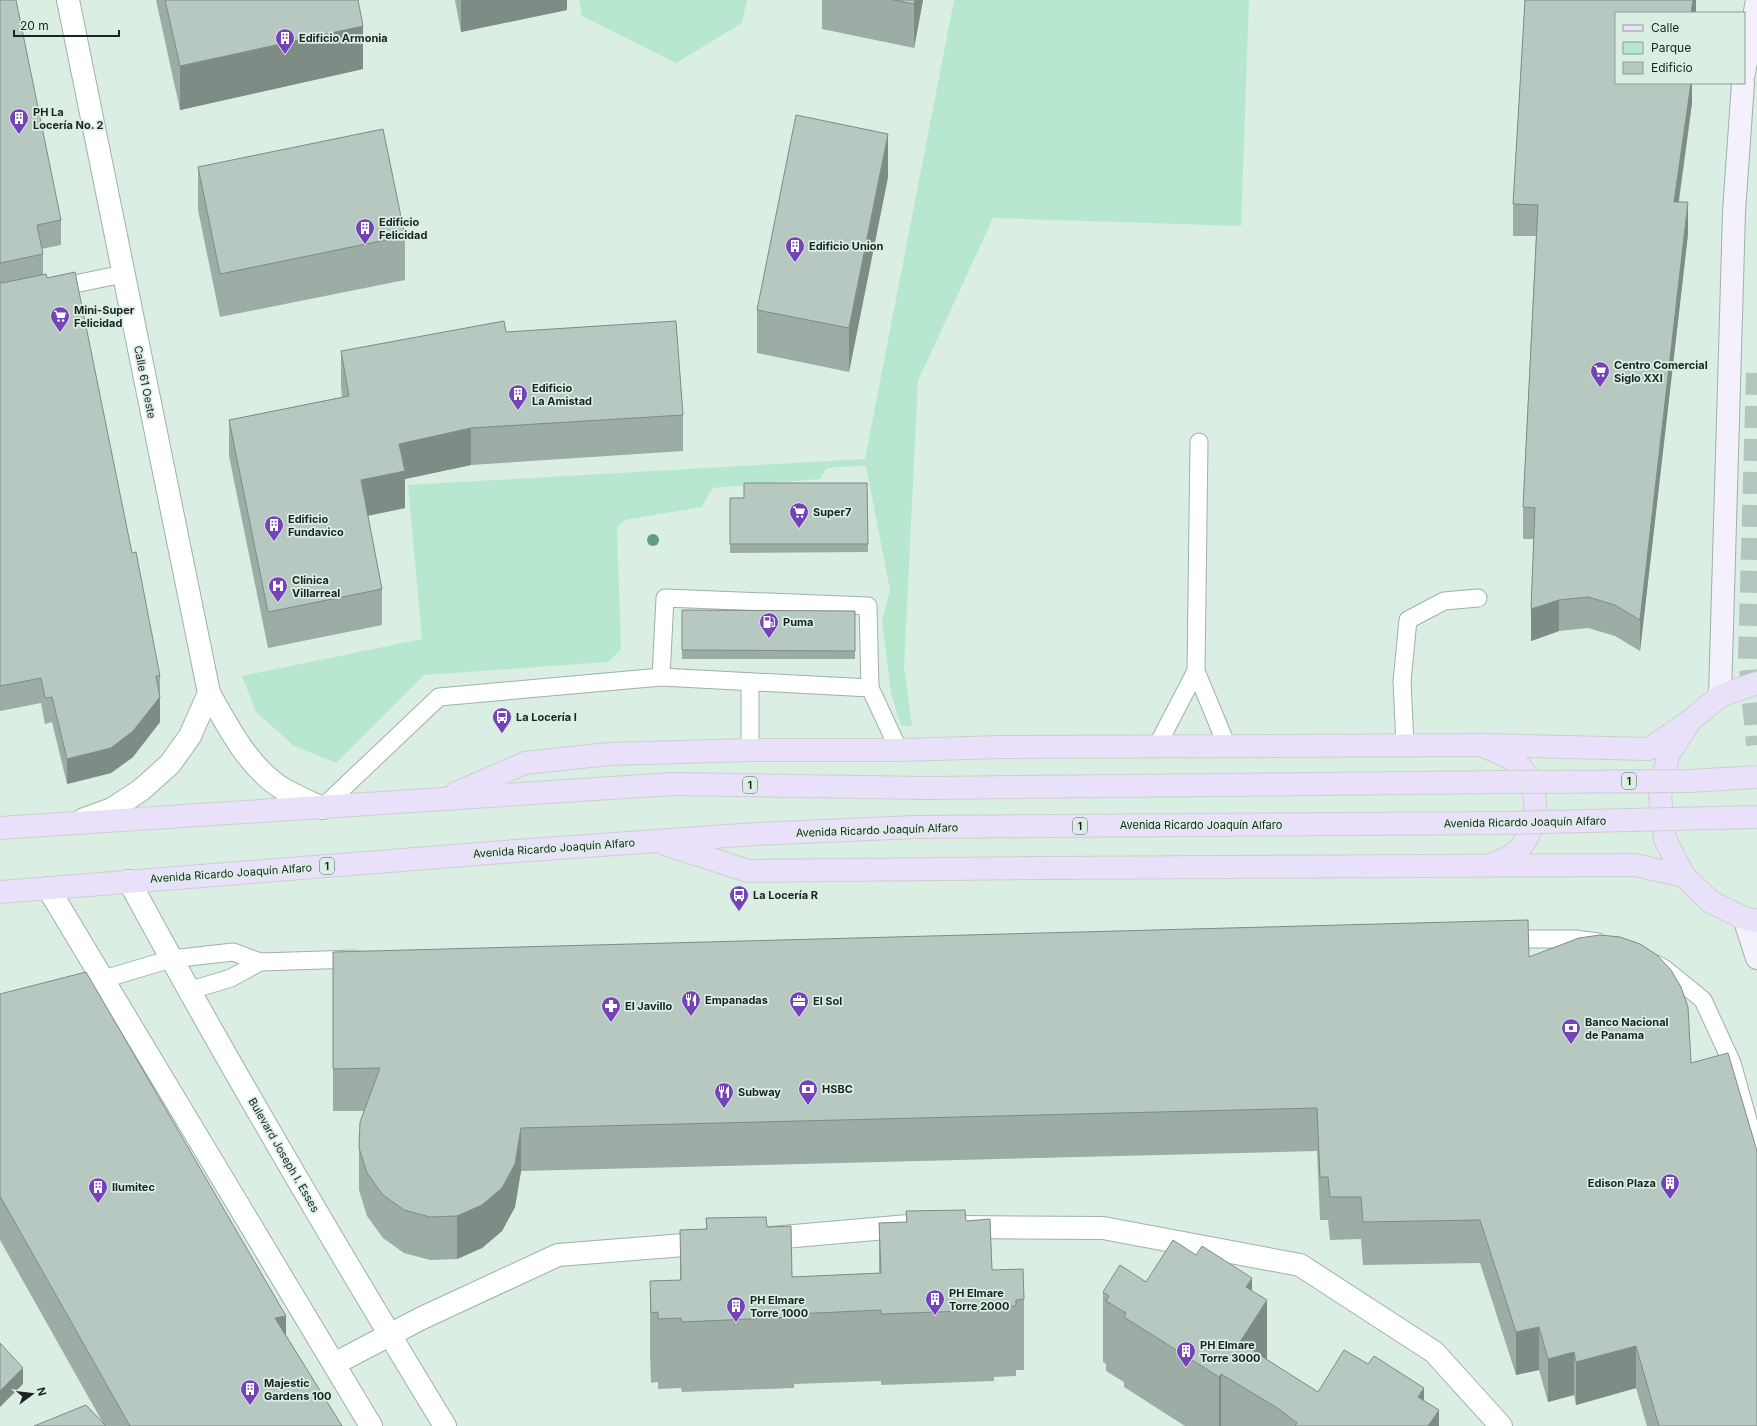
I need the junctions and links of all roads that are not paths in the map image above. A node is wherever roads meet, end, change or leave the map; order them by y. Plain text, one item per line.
1 (68, 0) edge
2 (1757, 0) edge
3 (1745, 67) edge
4 (1743, 84) edge
5 (124, 274) junction
6 (38, 291) edge
7 (1199, 442) dead end
8 (1478, 598) dead end
9 (1196, 671) junction
10 (661, 677) junction
11 (750, 682) junction
12 (1757, 682) edge
13 (870, 688) junction
14 (209, 693) junction
15 (1720, 696) junction
16 (1691, 720) junction
17 (1405, 745) junction
18 (1483, 745) junction
19 (1157, 746) junction
20 (1227, 746) junction
21 (750, 750) junction
22 (899, 750) junction
23 (1757, 777) edge
24 (440, 799) junction
25 (322, 808) junction
26 (1757, 817) edge
27 (74, 822) junction
28 (0, 828) edge
29 (654, 841) junction
30 (1489, 866) junction
31 (1684, 876) junction
32 (129, 881) junction
33 (48, 888) junction
34 (0, 892) edge
35 (1751, 919) edge
36 (1487, 940) edge
37 (1614, 944) edge
38 (1640, 955) edge
39 (1757, 958) edge
40 (171, 959) junction
41 (370, 959) edge
42 (260, 962) junction
43 (104, 979) junction
44 (188, 991) junction
45 (1757, 1152) edge
46 (389, 1335) junction
47 (334, 1364) junction
48 (371, 1426) edge
49 (445, 1426) edge
50 (1501, 1426) edge

1 - 5 street, Calle 61 Oeste
2 - 3 main road
4 - 15 main road
5 - 6 lane
5 - 14 street, Calle 61 Oeste
7 - 9 lane
8 - 17 lane
9 - 19 lane
9 - 20 lane
10 - 11 lane
10 - 13 lane
10 - 25 lane
11 - 13 lane
11 - 21 lane
12 - 15 main road
13 - 22 lane
14 - 25 street, Calle 61 Oeste
14 - 27 street
15 - 16 main road
16 - 18 main road
16 - 31 main road
17 - 18 main road
17 - 20 main road
18 - 30 main road
19 - 20 main road
19 - 22 main road
21 - 22 main road
21 - 24 main road
23 - 24 main road, 1, bridge
24 - 25 main road, 1
25 - 27 main road, 1
26 - 29 main road, Avenida Ricardo Joaquín Alfaro / 1, bridge
27 - 28 main road, 1
29 - 30 main road
29 - 32 main road, Avenida Ricardo Joaquín Alfaro / 1
30 - 31 main road
31 - 35 main road
32 - 33 main road, Avenida Ricardo Joaquín Alfaro / 1
32 - 40 street, Bulevard Joseph I. Esses
33 - 34 main road, Avenida Ricardo Joaquín Alfaro / 1
33 - 43 street
35 - 39 main road
36 - 37 lane
38 - 45 lane
40 - 42 lane
40 - 43 lane
40 - 44 street, Bulevard Joseph I. Esses
41 - 42 lane
42 - 44 lane
43 - 47 street
44 - 46 street, Bulevard Joseph I. Esses
46 - 47 street
46 - 49 street, Bulevard Joseph I. Esses
46 - 50 street
47 - 48 street

